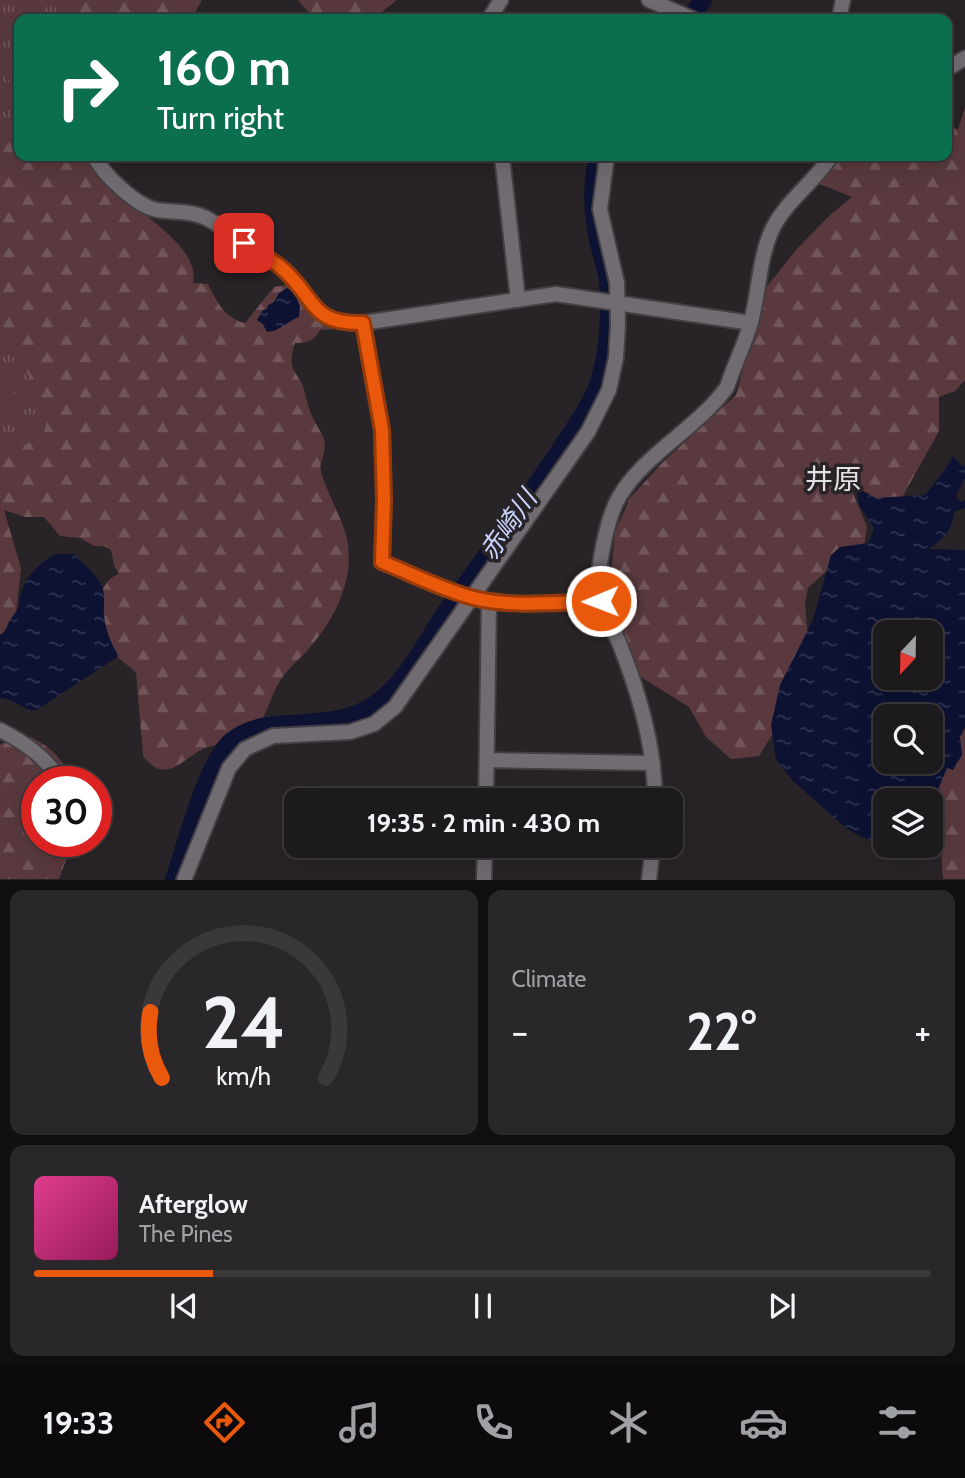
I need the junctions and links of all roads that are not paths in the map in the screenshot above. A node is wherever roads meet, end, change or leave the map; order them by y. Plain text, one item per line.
1 (649, 0) edge
2 (686, 11) edge
3 (96, 161) edge
4 (503, 161) edge
5 (606, 161) edge
6 (828, 161) edge
7 (518, 300) junction
8 (617, 305) junction
9 (363, 323) junction
10 (751, 323) junction
11 (472, 597) junction
12 (489, 601) junction
13 (601, 601) junction
14 (0, 730) edge
15 (487, 760) junction
16 (653, 763) junction
17 (52, 766) edge
18 (486, 788) edge
19 (654, 788) edge
20 (485, 858) edge
21 (652, 858) edge
22 (184, 880) edge
23 (484, 880) edge
24 (649, 880) edge

1 - 2 street
3 - 9 street
4 - 7 street
5 - 8 street
6 - 10 street
7 - 8 street
7 - 9 street
8 - 10 street
8 - 11 street
9 - 11 street
10 - 13 street
11 - 12 street
11 - 22 street
12 - 13 street
12 - 15 street
13 - 16 street
14 - 17 street
15 - 16 street
15 - 18 street
16 - 19 street
20 - 23 street
21 - 24 street

